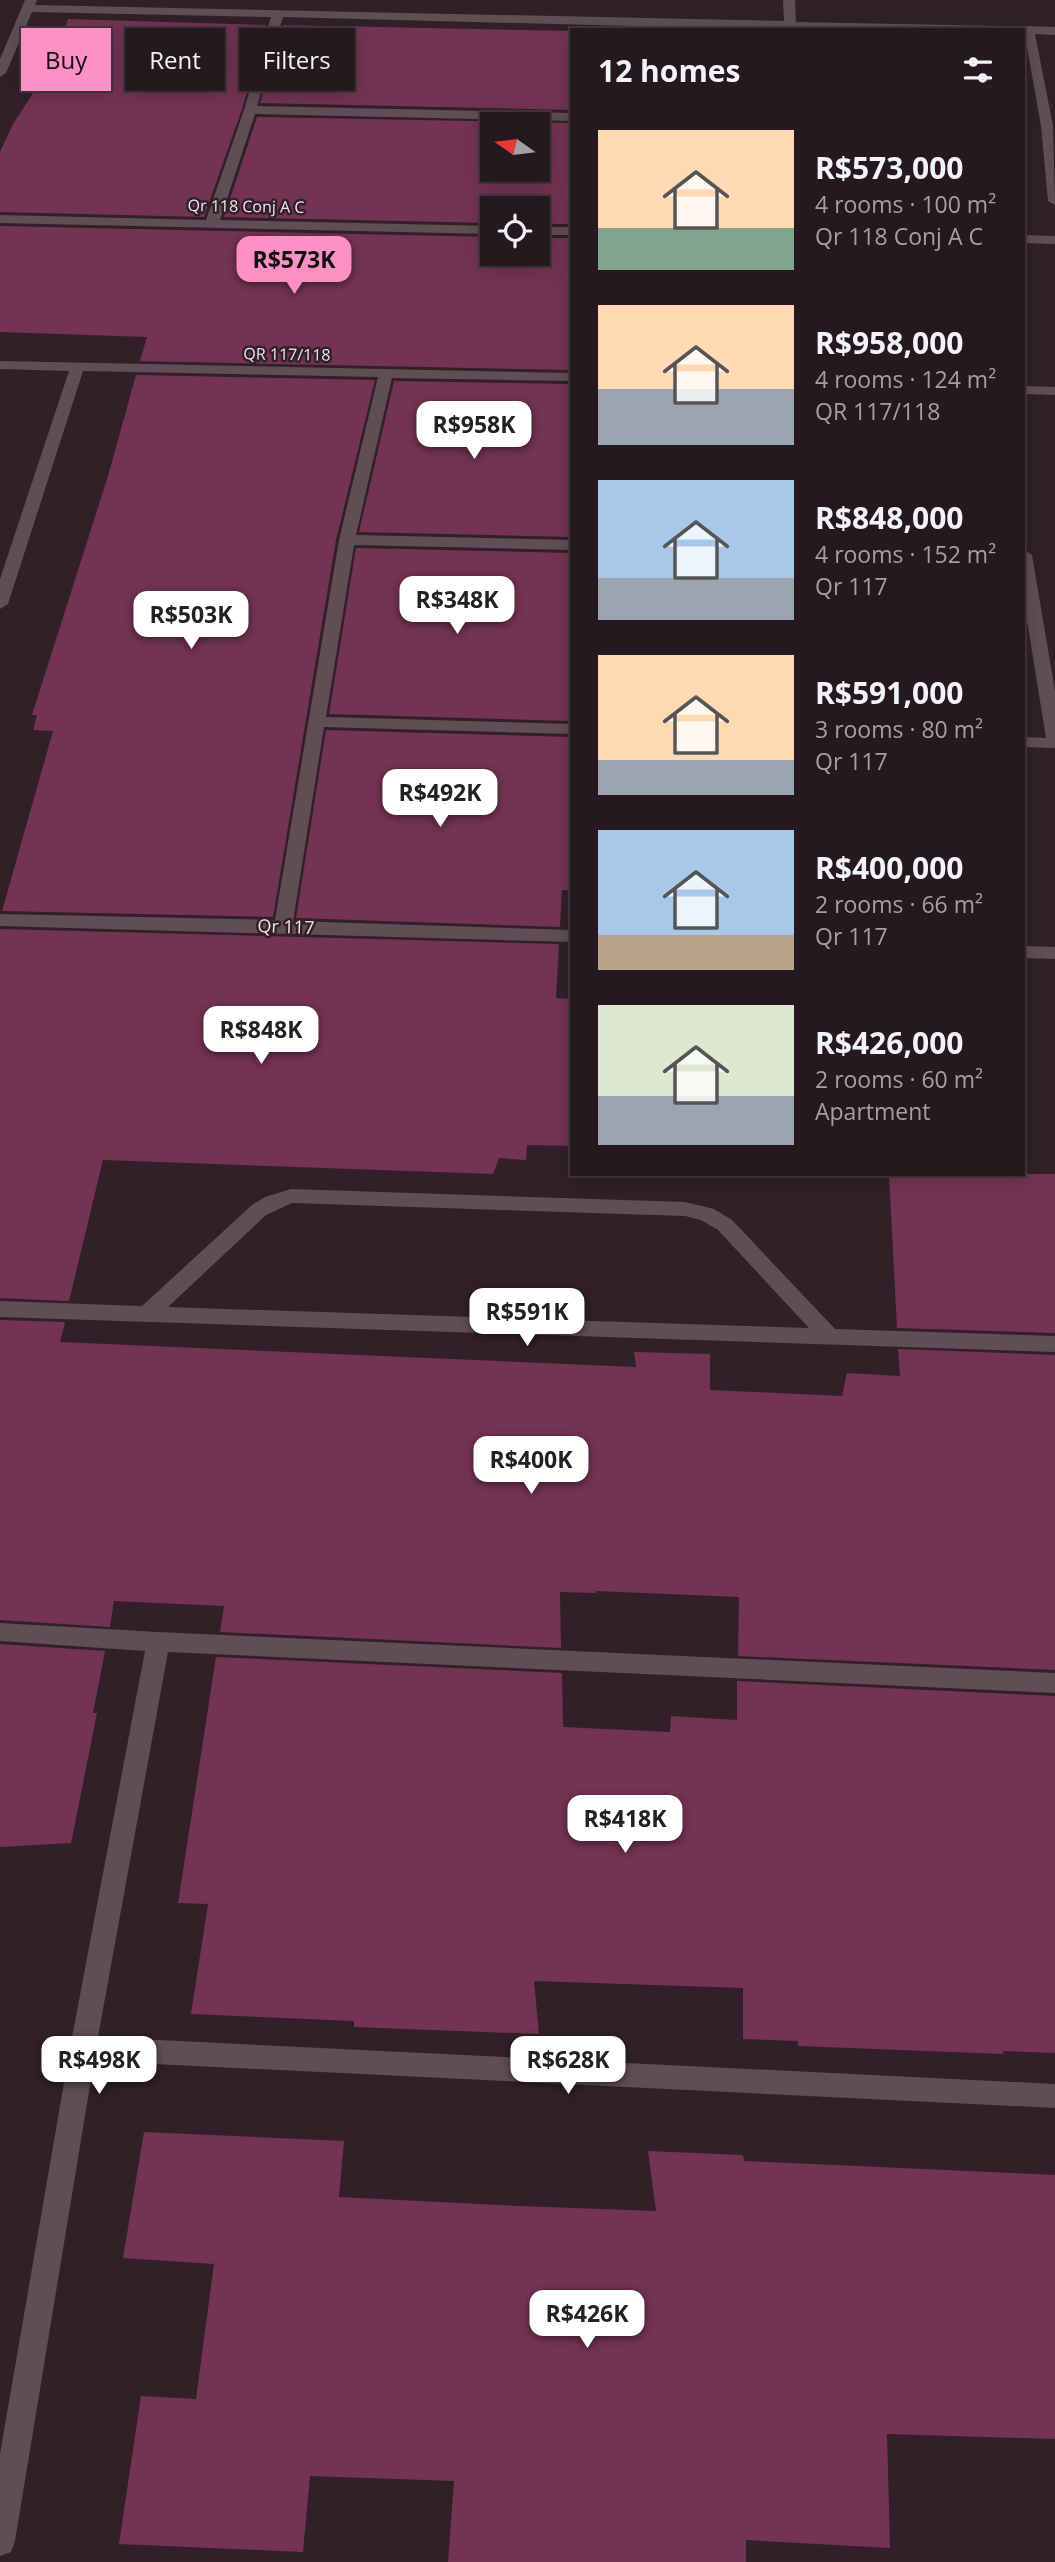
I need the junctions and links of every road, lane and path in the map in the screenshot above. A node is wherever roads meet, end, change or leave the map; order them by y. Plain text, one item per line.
1 (789, 0) edge
2 (30, 4) edge
3 (278, 13) junction
4 (790, 27) edge
5 (861, 28) edge
6 (1026, 30) edge
7 (1055, 31) edge
8 (0, 73) edge
9 (250, 110) junction
10 (570, 117) edge
11 (1051, 126) edge
12 (1055, 201) edge
13 (0, 219) edge
14 (212, 223) junction
15 (480, 230) edge
16 (550, 231) edge
17 (570, 232) edge
18 (1025, 239) edge
19 (1055, 240) edge
20 (0, 365) edge
21 (77, 366) junction
22 (386, 374) junction
23 (570, 377) edge
24 (1025, 390) edge
25 (1055, 391) edge
26 (347, 540) junction
27 (570, 545) edge
28 (1025, 562) edge
29 (0, 604) edge
30 (316, 722) junction
31 (570, 729) edge
32 (1025, 742) edge
33 (1055, 742) edge
34 (0, 920) edge
35 (283, 926) junction
36 (570, 936) edge
37 (1025, 952) edge
38 (1055, 953) edge
39 (0, 1310) edge
40 (147, 1314) junction
41 (830, 1337) junction
42 (1055, 1344) edge
43 (0, 1632) edge
44 (158, 1642) junction
45 (1055, 1683) edge
46 (83, 2048) junction
47 (1055, 2096) edge
48 (0, 2542) edge

1 - 4 street
2 - 3 street
2 - 8 street
3 - 4 street
3 - 9 street
4 - 5 street
6 - 7 street
6 - 11 street
9 - 10 street
9 - 14 street
11 - 12 street
13 - 14 street, Qr 118 Conj A C
14 - 15 street, Qr 118 Conj A C
16 - 17 street
18 - 19 street
20 - 21 street, QR 117/118
21 - 22 street, QR 117/118
21 - 29 street
22 - 23 street, QR 117/118
22 - 26 street
24 - 25 street
26 - 27 street
26 - 30 street
28 - 33 street
30 - 31 street
30 - 35 street
32 - 33 street
34 - 35 street, Qr 117
35 - 36 street, Qr 117
37 - 38 street
39 - 40 street
40 - 41 street
40 - 41 street
41 - 42 street
43 - 44 street
44 - 45 street
44 - 46 street
46 - 47 street
46 - 48 street

